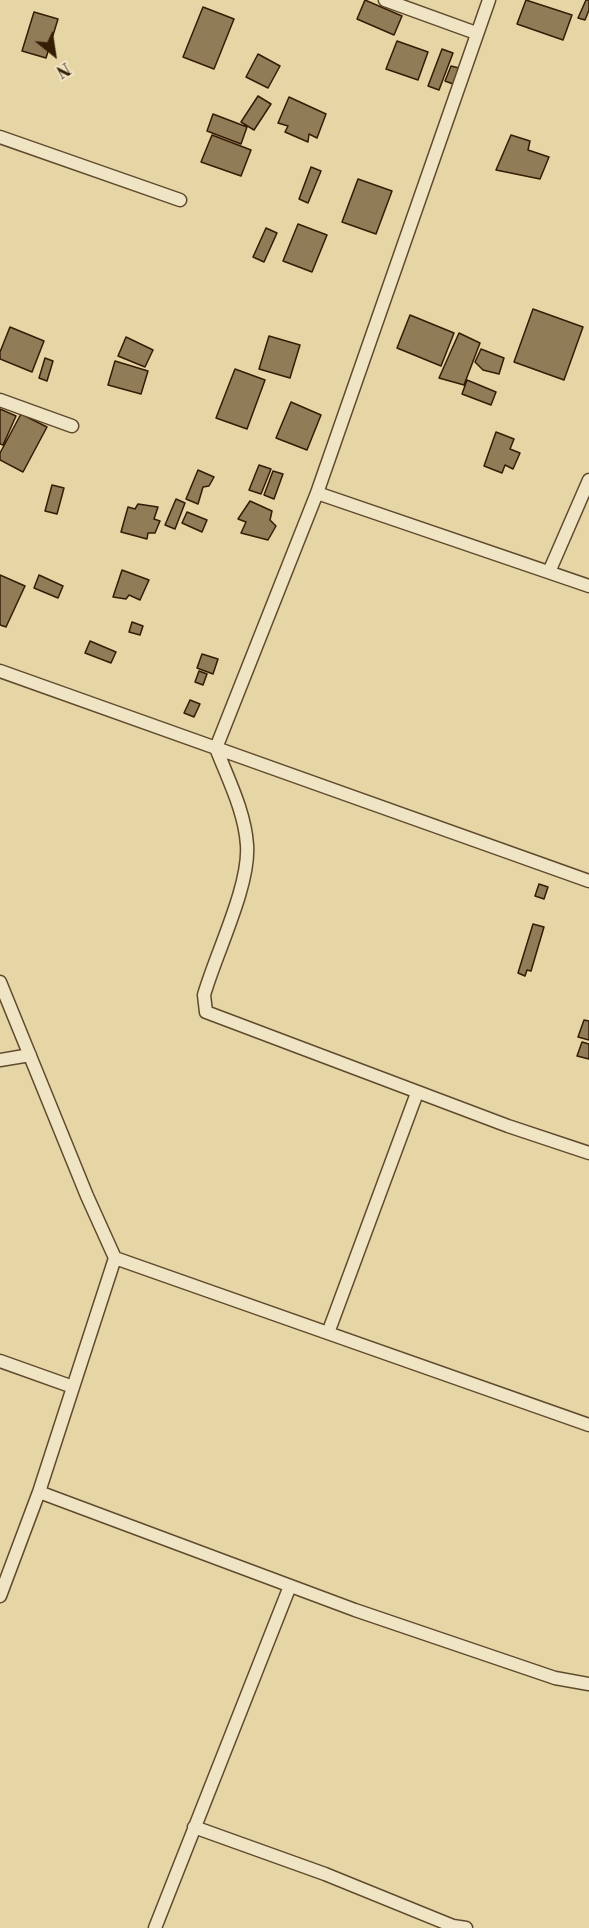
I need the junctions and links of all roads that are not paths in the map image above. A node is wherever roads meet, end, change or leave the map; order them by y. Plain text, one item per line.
1 (385, 0) edge
2 (489, 0) edge
3 (476, 33) junction
4 (0, 137) edge
5 (180, 200) dead end
6 (0, 400) edge
7 (72, 426) dead end
8 (589, 480) edge
9 (317, 493) junction
10 (549, 572) junction
11 (589, 586) edge
12 (0, 670) edge
13 (216, 748) junction
14 (589, 881) edge
15 (0, 982) edge
16 (30, 1055) junction
17 (0, 1060) edge
18 (417, 1093) junction
19 (589, 1153) edge
20 (115, 1258) junction
21 (328, 1333) junction
22 (0, 1361) edge
23 (73, 1387) junction
24 (589, 1425) edge
25 (39, 1492) junction
26 (290, 1586) junction
27 (0, 1596) edge
28 (589, 1684) edge
29 (194, 1827) junction
30 (155, 1928) edge
31 (466, 1928) edge

1 - 3 street
2 - 3 street
3 - 9 street
4 - 5 street
6 - 7 street
8 - 10 street
9 - 10 street
9 - 13 street
10 - 11 street
12 - 13 street
13 - 14 street
13 - 18 street
15 - 16 street
16 - 17 street
16 - 20 street
18 - 19 street
18 - 21 street
20 - 21 street
20 - 23 street
21 - 24 street
22 - 23 street
23 - 25 street
25 - 26 street
25 - 27 street
26 - 28 street
26 - 29 street
29 - 30 street
29 - 31 street

